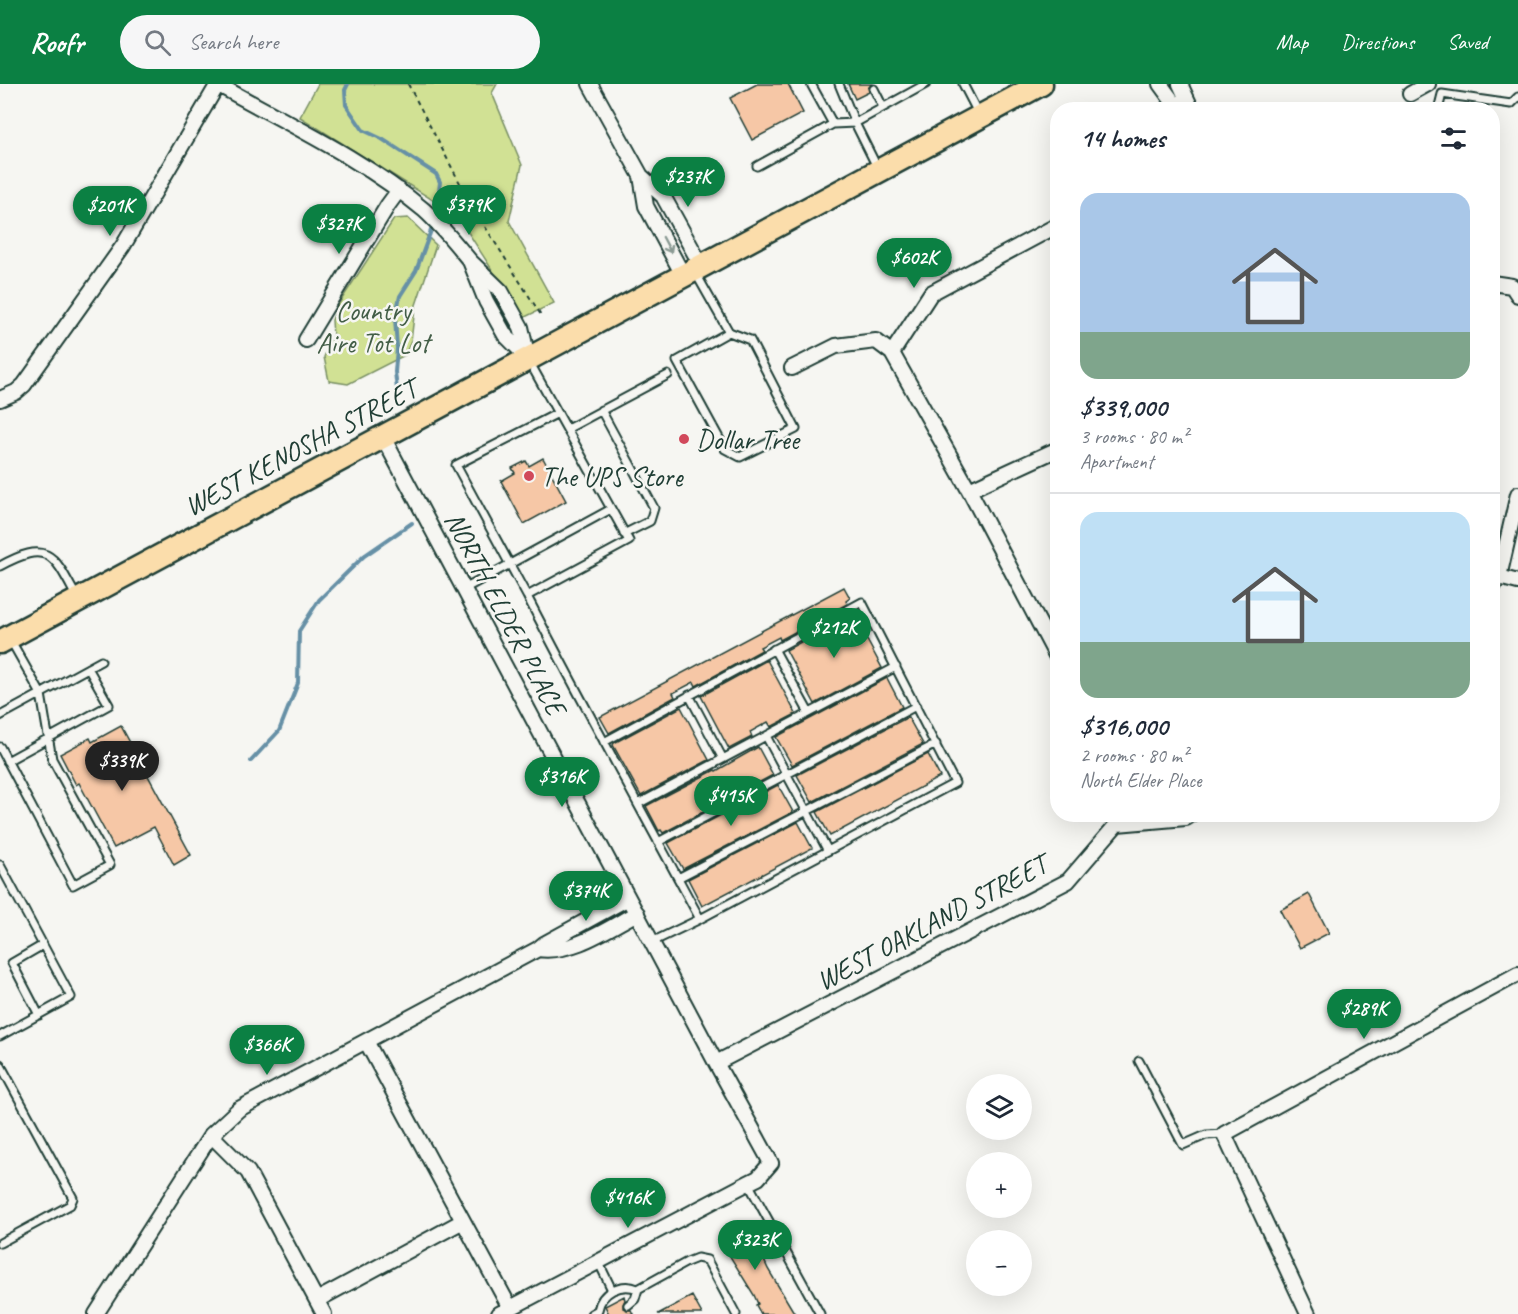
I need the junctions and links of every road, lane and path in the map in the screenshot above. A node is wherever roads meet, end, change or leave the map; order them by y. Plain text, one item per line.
1 (218, 84) edge
2 (408, 84) edge
3 (590, 84) edge
4 (811, 84) edge
5 (839, 84) edge
6 (926, 84) edge
7 (963, 84) edge
8 (1041, 84) edge
9 (1160, 84) edge
10 (1180, 84) edge
11 (1428, 84) edge
12 (874, 89) dead end
13 (1410, 94) dead end
14 (1518, 97) edge
15 (1173, 102) edge
16 (1188, 102) edge
17 (1440, 102) edge
18 (1497, 102) edge
19 (1500, 102) edge
20 (883, 107) junction
21 (980, 117) junction
22 (855, 123) junction
23 (833, 124) junction
24 (757, 166) dead end
25 (879, 172) junction
26 (641, 176) junction
27 (399, 190) junction
28 (671, 211) junction
29 (654, 220) junction
30 (1050, 229) edge
31 (693, 270) junction
32 (1500, 284) edge
33 (1518, 295) edge
34 (541, 315) dead end
35 (729, 332) junction
36 (306, 340) dead end
37 (892, 353) junction
38 (528, 358) junction
39 (792, 368) dead end
40 (668, 375) dead end
41 (1, 399) edge
42 (601, 411) junction
43 (558, 413) junction
44 (567, 429) junction
45 (383, 437) junction
46 (1050, 453) edge
47 (969, 490) junction
48 (1518, 494) edge
49 (611, 509) junction
50 (624, 534) junction
51 (509, 565) junction
52 (0, 566) edge
53 (1500, 566) edge
54 (1500, 582) edge
55 (1518, 582) edge
56 (464, 589) junction
57 (527, 596) junction
58 (78, 600) junction
59 (5, 639) edge
60 (1050, 644) edge
61 (774, 649) junction
62 (101, 661) dead end
63 (896, 667) junction
64 (88, 668) junction
65 (41, 694) junction
66 (689, 695) junction
67 (916, 706) junction
68 (809, 713) junction
69 (0, 716) edge
70 (766, 736) junction
71 (49, 738) junction
72 (604, 742) junction
73 (936, 744) junction
74 (0, 747) edge
75 (723, 759) junction
76 (7, 761) junction
77 (787, 774) junction
78 (638, 804) junction
79 (807, 812) junction
80 (1115, 822) edge
81 (658, 842) junction
82 (828, 850) junction
83 (0, 865) edge
84 (678, 878) junction
85 (628, 898) junction
86 (637, 913) junction
87 (592, 918) junction
88 (700, 919) junction
89 (600, 932) junction
90 (652, 942) junction
91 (43, 945) junction
92 (538, 949) junction
93 (1518, 974) edge
94 (39, 1015) junction
95 (0, 1036) edge
96 (366, 1041) junction
97 (1139, 1061) dead end
98 (716, 1063) junction
99 (0, 1064) edge
100 (1224, 1134) junction
101 (211, 1135) junction
102 (748, 1183) junction
103 (463, 1221) junction
104 (0, 1243) edge
105 (599, 1263) junction
106 (638, 1289) junction
107 (612, 1290) junction
108 (317, 1300) junction
109 (628, 1305) dead end
110 (504, 1311) edge
111 (600, 1312) edge
112 (96, 1314) edge
113 (324, 1314) edge
114 (591, 1314) edge
115 (736, 1314) edge
116 (820, 1314) edge
117 (1308, 1314) edge

1 - 27 street
1 - 41 street
2 - 34 path
3 - 26 street
4 - 23 lane
5 - 22 lane
6 - 20 lane
7 - 21 lane
8 - 21 main road, WEST KENOSHA STREET
9 - 15 street
10 - 16 street
11 - 13 street
12 - 20 lane
14 - 19 lane
17 - 18 lane
20 - 22 lane
21 - 25 main road, WEST KENOSHA STREET
22 - 23 lane
22 - 25 lane
23 - 24 lane
25 - 31 main road, WEST KENOSHA STREET
26 - 28 street
26 - 29 street
27 - 36 street
27 - 38 street
28 - 29 lane
28 - 31 street
29 -> 31 street
30 - 37 street
31 - 35 lane
31 - 38 main road, WEST KENOSHA STREET
32 - 33 street
35 - 35 lane
37 - 39 street
37 - 47 street
38 - 43 lane
38 - 45 main road, WEST KENOSHA STREET
40 - 42 lane
42 - 44 lane
42 - 50 lane
43 - 44 lane
43 - 51 lane
44 - 49 lane
45 - 56 street, NORTH ELDER PLACE
45 - 58 main road, WEST KENOSHA STREET
46 - 47 street
47 - 60 street
48 - 53 street
49 - 50 lane
49 - 51 lane
50 - 57 lane
51 - 56 lane
51 - 57 lane
52 - 58 lane
54 - 55 street
56 - 85 street, NORTH ELDER PLACE
57 - 72 lane
58 - 59 main road, WEST KENOSHA STREET
59 - 65 lane
61 - 63 lane
61 - 66 lane
61 - 68 lane
62 - 64 lane
63 - 67 lane
63 - 68 lane
64 - 65 lane
64 - 71 lane
65 - 69 lane
65 - 71 lane
66 - 72 lane
66 - 75 lane
67 - 73 lane
67 - 77 lane
68 - 70 lane
70 - 75 lane
70 - 77 lane
71 - 76 lane
71 - 76 lane
72 - 78 lane
73 - 79 lane
73 - 82 lane
74 - 76 lane
75 - 78 lane
77 - 79 lane
77 - 81 lane
78 - 81 lane
79 - 82 lane
79 - 84 lane
80 - 98 street, WEST OAKLAND STREET
81 - 84 lane
82 - 88 lane
83 - 91 lane
84 - 88 lane
85 - 86 street, NORTH ELDER PLACE
85 - 87 street
86 - 89 street
86 - 90 street, NORTH ELDER PLACE
87 - 89 lane
87 - 92 street
88 - 90 lane
89 - 92 street
90 - 98 street, NORTH ELDER PLACE
91 - 94 lane
91 - 94 lane
92 - 96 street
93 - 100 street
94 - 95 lane
96 - 101 street
96 - 103 street
97 - 100 lane
98 - 102 street, NORTH ELDER PLACE
99 - 104 lane
100 - 117 street
101 - 108 street
101 - 112 street
102 - 105 street
102 - 116 lane
103 - 108 street
103 - 110 street
105 - 107 lane
105 - 110 street
106 - 107 lane
106 - 109 lane
106 - 115 lane
107 - 111 lane
108 - 113 street
111 - 114 lane

